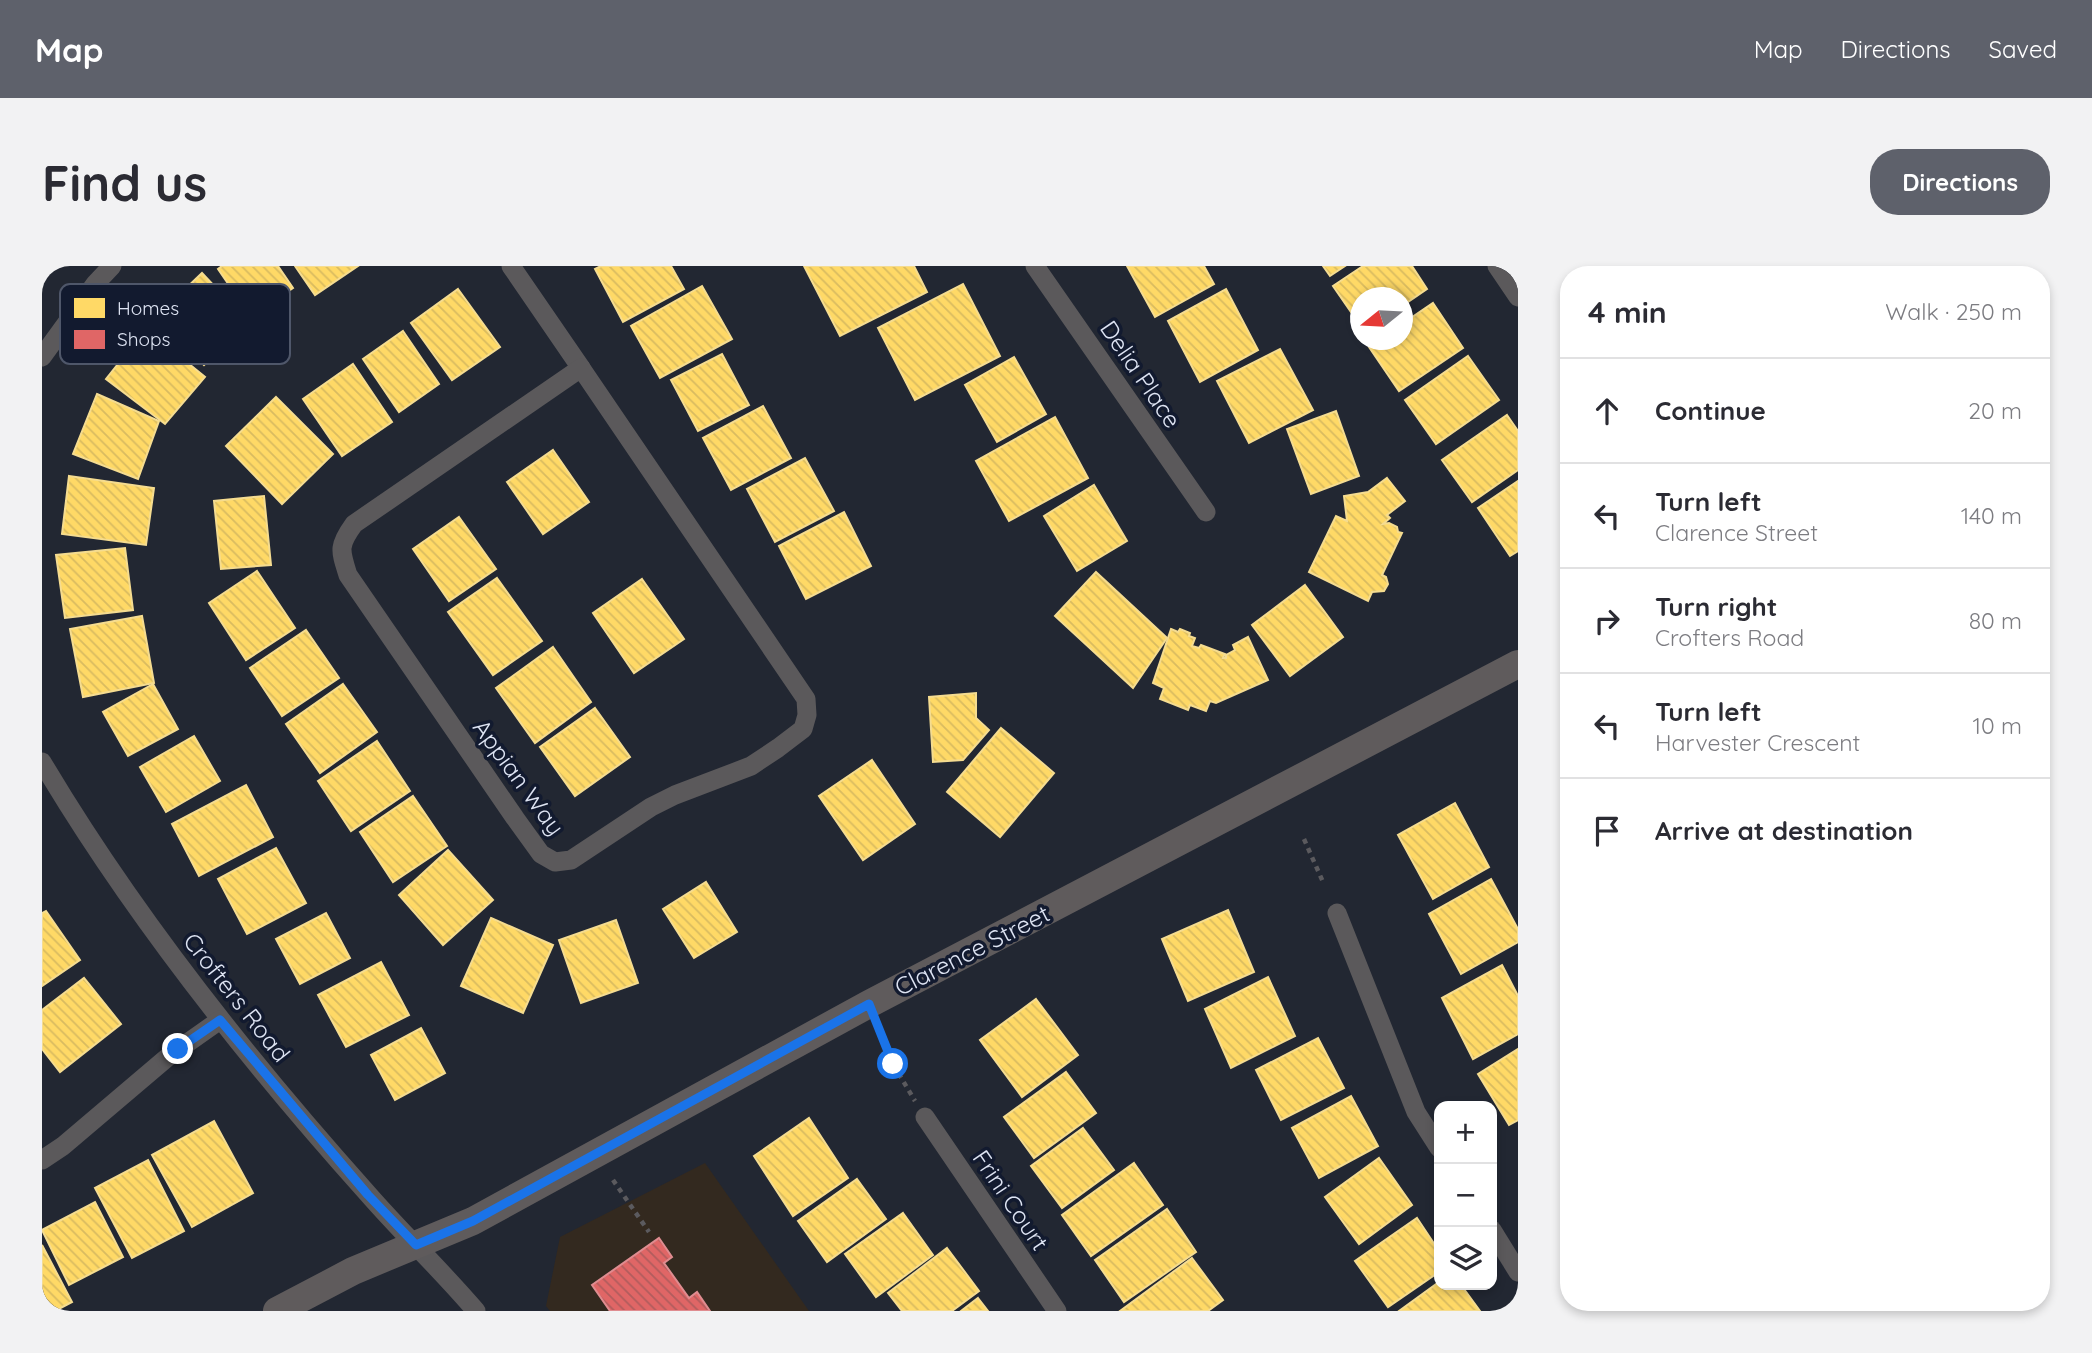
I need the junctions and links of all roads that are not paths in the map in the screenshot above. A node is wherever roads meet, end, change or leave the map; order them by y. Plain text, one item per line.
1 (112, 266) edge
2 (511, 266) edge
3 (1035, 266) edge
4 (1497, 266) edge
5 (94, 284) edge
6 (1518, 297) edge
7 (60, 332) edge
8 (42, 357) edge
9 (581, 368) junction
10 (1206, 512) dead end
11 (1518, 664) edge
12 (42, 762) edge
13 (1337, 913) dead end
14 (220, 1020) junction
15 (925, 1117) road end
16 (1434, 1140) edge
17 (42, 1160) edge
18 (1497, 1238) edge
19 (416, 1245) junction
20 (1518, 1272) edge
21 (277, 1311) edge
22 (476, 1311) edge
23 (1057, 1311) edge

1 - 5 street
2 - 9 street, Appian Way
3 - 10 street, Delia Place
4 - 6 street
7 - 8 street
9 - 9 street, Appian Way
11 - 19 street, Clarence Street
12 - 14 street, Crofters Road
13 - 16 street
14 - 17 street
14 - 19 street, Crofters Road
15 - 23 street, Frini Court
18 - 20 street
19 - 21 street, Clarence Street
19 - 22 street, Crofters Road

